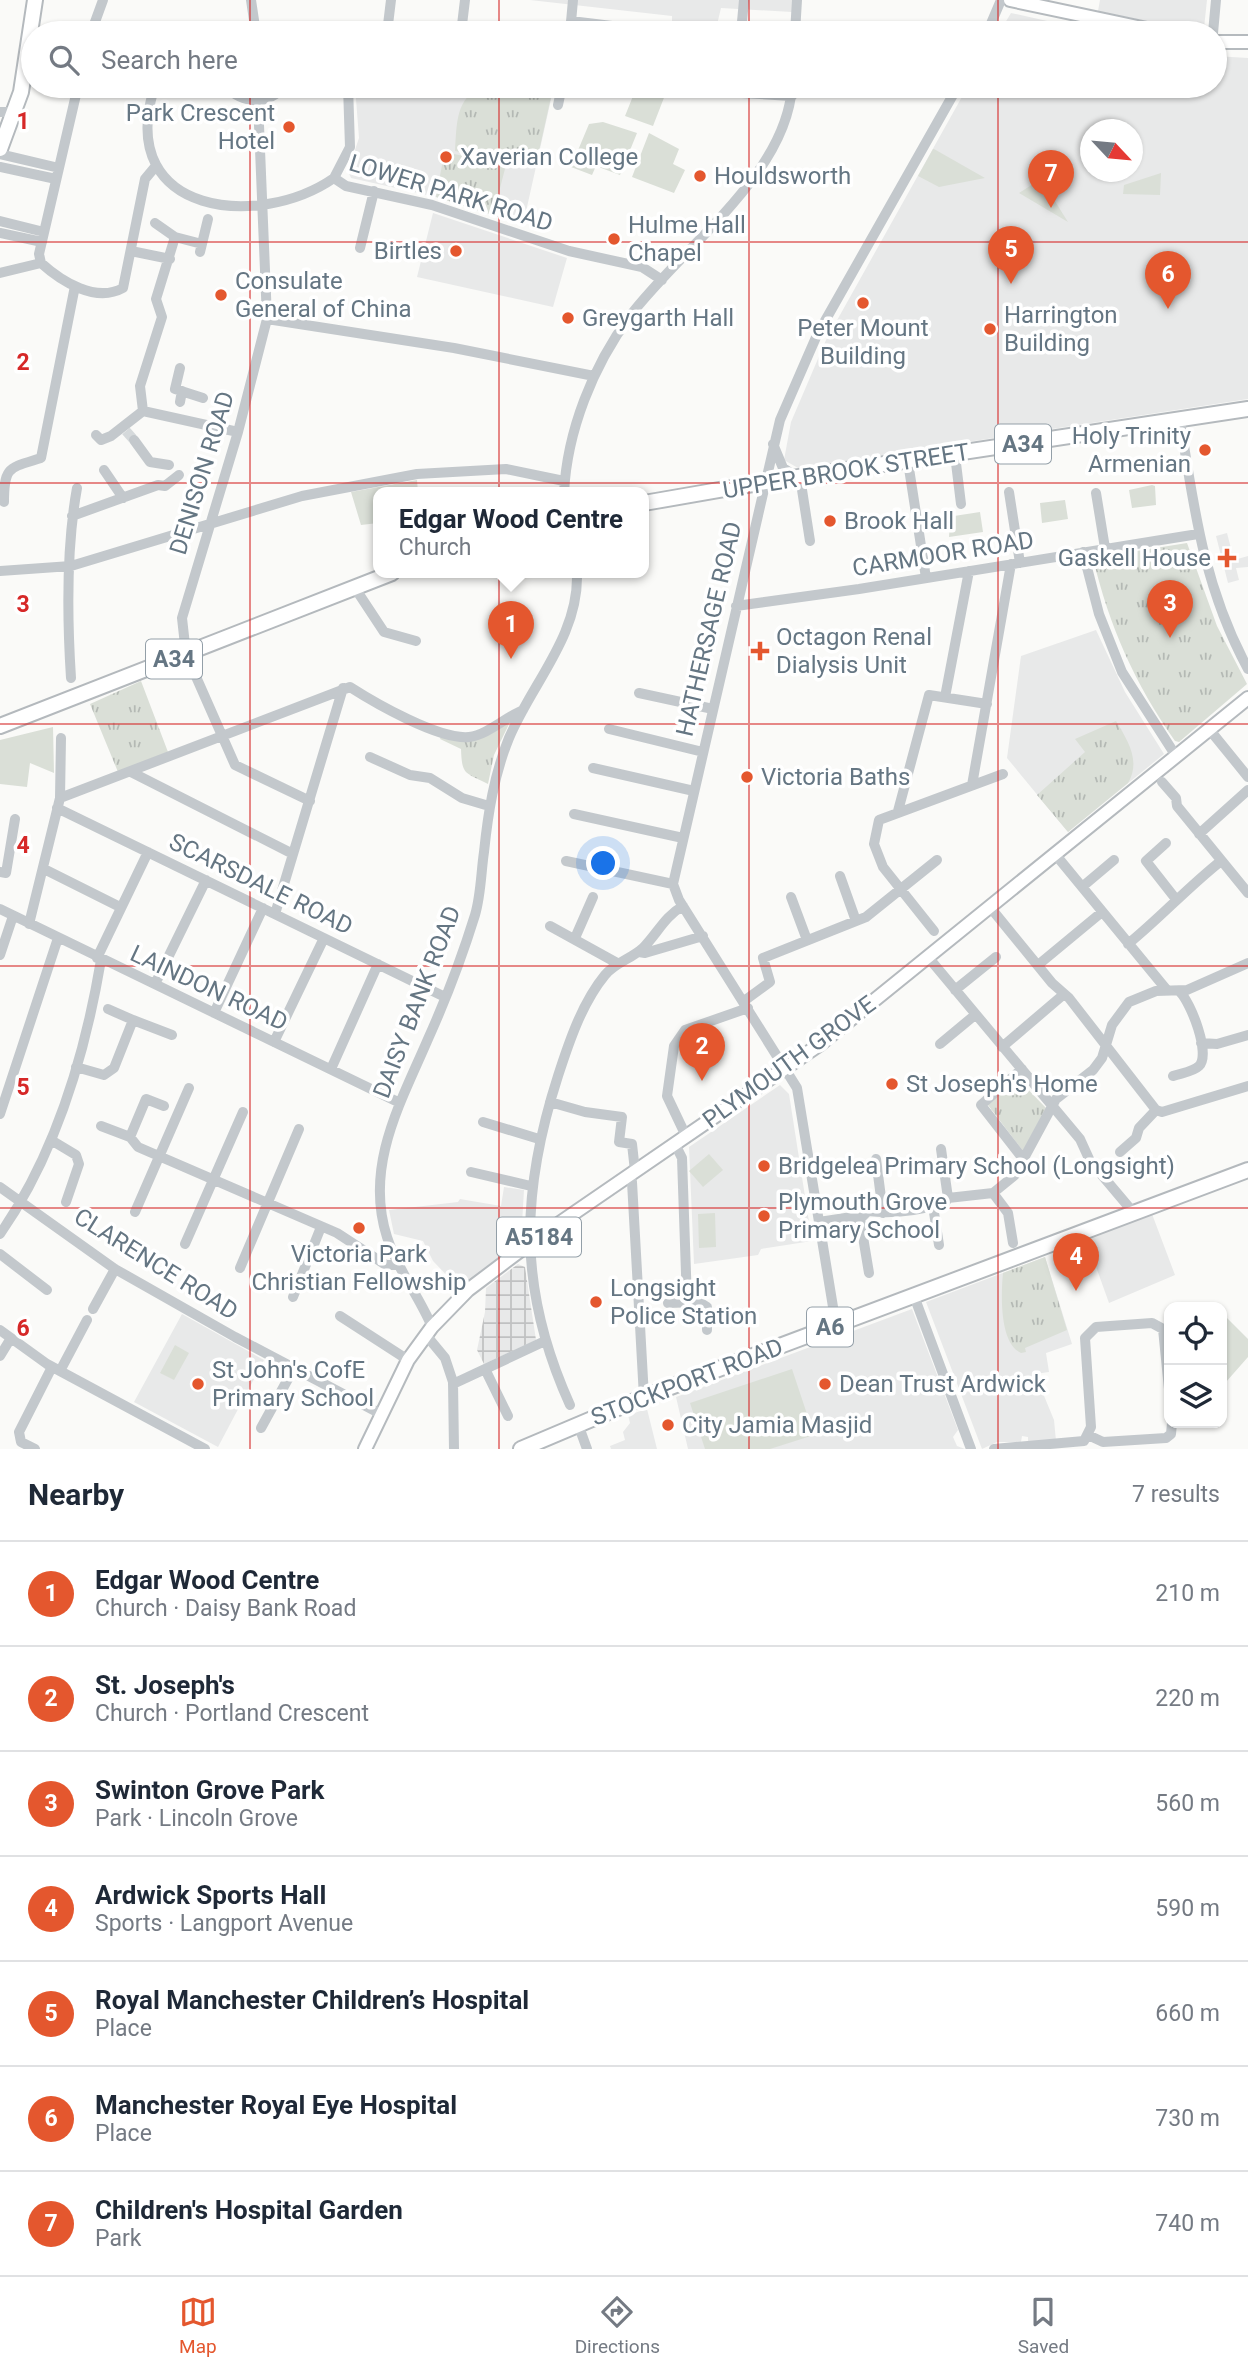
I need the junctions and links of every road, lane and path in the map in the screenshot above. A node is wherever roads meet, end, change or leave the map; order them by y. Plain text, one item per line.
1 (35, 0) edge
2 (103, 0) edge
3 (251, 0) edge
4 (391, 0) edge
5 (465, 0) edge
6 (573, 0) edge
7 (744, 0) edge
8 (797, 0) edge
9 (1001, 0) edge
10 (1010, 0) edge
11 (1216, 0) edge
12 (33, 21) edge
13 (96, 21) edge
14 (254, 21) edge
15 (388, 21) edge
16 (462, 21) edge
17 (571, 21) edge
18 (742, 21) edge
19 (796, 21) edge
20 (992, 21) edge
21 (1109, 21) edge
22 (1214, 21) edge
23 (1227, 42) edge
24 (1248, 42) edge
25 (21, 96) edge
26 (75, 98) edge
27 (152, 98) edge
28 (242, 98) edge
29 (266, 98) edge
30 (348, 98) edge
31 (559, 98) edge
32 (790, 98) edge
33 (951, 98) edge
34 (258, 101) junction
35 (558, 105) dead end
36 (0, 112) edge
37 (16, 112) junction
38 (0, 152) edge
39 (0, 167) edge
40 (155, 167) junction
41 (59, 168) junction
42 (334, 178) junction
43 (56, 179) junction
44 (374, 191) junction
45 (262, 204) junction
46 (208, 219) dead end
47 (0, 221) edge
48 (155, 223) dead end
49 (0, 233) edge
50 (43, 237) junction
51 (175, 237) junction
52 (360, 248) dead end
53 (131, 251) junction
54 (170, 259) junction
55 (41, 263) junction
56 (0, 273) edge
57 (662, 280) junction
58 (75, 286) junction
59 (267, 319) junction
60 (180, 368) dead end
61 (594, 376) junction
62 (203, 398) dead end
63 (180, 401) junction
64 (1248, 409) edge
65 (143, 411) junction
66 (176, 420) junction
67 (1180, 420) junction
68 (238, 432) junction
69 (96, 435) dead end
70 (134, 440) tunnel mouth
71 (773, 444) junction
72 (955, 455) junction
73 (908, 462) junction
74 (169, 465) dead end
75 (104, 470) dead end
76 (179, 475) dead end
77 (798, 477) junction
78 (564, 481) junction
79 (765, 482) junction
80 (564, 487) edge
81 (567, 487) edge
82 (78, 488) dead end
83 (1009, 492) dead end
84 (1096, 493) dead end
85 (123, 498) junction
86 (4, 502) dead end
87 (649, 502) edge
88 (961, 504) dead end
89 (72, 516) junction
90 (212, 522) junction
91 (1198, 534) junction
92 (810, 541) dead end
93 (1105, 548) junction
94 (1083, 552) junction
95 (1015, 563) junction
96 (71, 566) junction
97 (0, 571) edge
98 (969, 571) junction
99 (380, 578) edge
100 (578, 578) edge
101 (926, 578) junction
102 (355, 588) junction
103 (736, 606) junction
104 (416, 641) dead end
105 (186, 654) junction
106 (1248, 668) edge
107 (71, 678) dead end
108 (343, 688) junction
109 (639, 693) dead end
110 (946, 697) junction
111 (1248, 698) edge
112 (987, 704) junction
113 (713, 709) junction
114 (523, 710) junction
115 (0, 726) edge
116 (609, 729) dead end
117 (1209, 729) junction
118 (224, 737) junction
119 (61, 738) dead end
120 (703, 752) junction
121 (1175, 756) junction
122 (370, 757) dead end
123 (593, 768) dead end
124 (131, 772) junction
125 (1003, 774) dead end
126 (1248, 777) edge
127 (1162, 782) dead end
128 (972, 785) junction
129 (1248, 790) edge
130 (694, 792) junction
131 (310, 801) junction
132 (58, 803) junction
133 (489, 806) junction
134 (898, 811) junction
135 (574, 814) dead end
136 (15, 819) dead end
137 (1199, 834) junction
138 (683, 838) junction
139 (1166, 843) dead end
140 (148, 852) junction
141 (293, 854) junction
142 (1055, 854) junction
143 (937, 859) dead end
144 (1114, 860) dead end
145 (566, 861) dead end
146 (1221, 861) junction
147 (44, 870) junction
148 (0, 872) edge
149 (840, 876) dead end
150 (206, 880) junction
151 (673, 884) junction
152 (1082, 887) junction
153 (900, 889) junction
154 (1247, 891) edge
155 (593, 897) dead end
156 (791, 897) dead end
157 (1175, 898) junction
158 (683, 906) junction
159 (120, 907) junction
160 (990, 907) junction
161 (263, 908) junction
162 (0, 909) edge
163 (1102, 912) junction
164 (275, 914) junction
165 (13, 916) junction
166 (856, 921) junction
167 (29, 924) junction
168 (550, 926) dead end
169 (934, 931) dead end
170 (703, 936) junction
171 (58, 938) junction
172 (324, 938) junction
173 (575, 938) junction
174 (807, 940) junction
175 (1128, 944) junction
176 (639, 952) junction
177 (0, 956) edge
178 (928, 957) junction
179 (996, 957) dead end
180 (99, 959) junction
181 (617, 963) junction
182 (1248, 963) edge
183 (378, 964) junction
184 (1038, 965) junction
185 (155, 984) junction
186 (1166, 989) junction
187 (955, 990) junction
188 (1180, 992) junction
189 (1063, 995) junction
190 (445, 997) junction
191 (746, 1005) junction
192 (108, 1009) dead end
193 (214, 1013) junction
194 (975, 1015) junction
195 (133, 1020) junction
196 (172, 1035) dead end
197 (1248, 1035) edge
198 (274, 1042) junction
199 (1201, 1043) junction
200 (940, 1044) dead end
201 (1002, 1047) junction
202 (1106, 1048) junction
203 (76, 1067) junction
204 (785, 1068) junction
205 (331, 1069) junction
206 (1022, 1069) junction
207 (1173, 1076) dead end
208 (1248, 1086) edge
209 (189, 1088) dead end
210 (400, 1102) junction
211 (550, 1102) junction
212 (1052, 1105) junction
213 (164, 1106) dead end
214 (1156, 1110) junction
215 (243, 1112) dead end
216 (0, 1114) edge
217 (483, 1122) dead end
218 (101, 1126) dead end
219 (299, 1129) dead end
220 (130, 1137) junction
221 (539, 1139) junction
222 (51, 1140) junction
223 (681, 1140) junction
224 (941, 1149) dead end
225 (1120, 1152) dead end
226 (159, 1156) junction
227 (876, 1159) dead end
228 (1024, 1160) junction
229 (1248, 1170) edge
230 (471, 1172) dead end
231 (632, 1173) junction
232 (213, 1179) junction
233 (531, 1186) junction
234 (0, 1188) edge
235 (993, 1193) junction
236 (948, 1198) junction
237 (66, 1202) dead end
238 (22, 1203) junction
239 (268, 1204) junction
240 (933, 1206) junction
241 (135, 1212) dead end
242 (1133, 1212) junction
243 (883, 1213) junction
244 (860, 1219) junction
245 (819, 1222) junction
246 (321, 1227) junction
247 (0, 1234) edge
248 (1013, 1243) dead end
249 (185, 1244) dead end
250 (529, 1244) junction
251 (939, 1245) dead end
252 (0, 1254) edge
253 (398, 1265) junction
254 (240, 1268) dead end
255 (115, 1269) junction
256 (869, 1273) dead end
257 (47, 1290) dead end
258 (914, 1296) junction
259 (293, 1297) dead end
260 (687, 1302) junction
261 (668, 1303) dead end
262 (93, 1309) dead end
263 (341, 1316) dead end
264 (87, 1320) dead end
265 (836, 1325) junction
266 (0, 1330) edge
267 (707, 1330) dead end
268 (429, 1331) junction
269 (11, 1338) junction
270 (545, 1341) junction
271 (0, 1356) edge
272 (408, 1360) junction
273 (1167, 1365) edge
274 (294, 1368) junction
275 (56, 1369) junction
276 (485, 1369) junction
277 (453, 1384) junction
278 (644, 1396) junction
279 (570, 1405) dead end
280 (382, 1414) junction
281 (508, 1416) dead end
282 (578, 1424) junction
283 (261, 1428) dead end
284 (1172, 1428) edge
285 (1088, 1435) junction
286 (35, 1449) edge
287 (205, 1449) edge
288 (365, 1449) edge
289 (454, 1449) edge
290 (521, 1449) edge
291 (587, 1449) edge
292 (971, 1449) edge
293 (994, 1449) edge

1 - 12 highway
2 - 13 street
3 - 14 street
4 - 15 street
5 - 16 street
6 - 17 street
7 - 18 street
8 - 19 street
9 - 20 street
10 - 21 main road
11 - 22 street
23 - 24 main road
25 - 37 highway
26 - 41 street
27 - 40 street
28 - 34 street
29 - 34 street
30 - 42 street
31 - 35 street
32 - 57 street
33 - 71 street, HATHERSAGE ROAD
34 - 45 street, DENISON ROAD
36 - 37 street
37 - 38 highway
38 - 41 street
39 - 43 street
40 - 45 street, LOWER PARK ROAD
40 - 53 street
41 - 43 street
42 - 44 street, LOWER PARK ROAD
42 - 45 street, LOWER PARK ROAD
43 - 50 street
44 - 52 street
44 - 57 street, LOWER PARK ROAD
45 - 59 street, DENISON ROAD
46 - 51 street
47 - 50 street
48 - 51 street
49 - 50 street
50 - 55 street
51 - 54 street
53 - 54 street
53 - 58 street
54 - 65 street
55 - 56 street
55 - 58 street
57 - 61 street
58 - 86 street
59 - 61 street
59 - 68 street, DENISON ROAD
60 - 63 street
61 - 78 street
62 - 63 street
63 - 66 street
64 - 67 highway, UPPER BROOK STREET / A34
65 - 66 street
65 - 69 street
66 - 68 street
67 - 72 highway, UPPER BROOK STREET / A34
67 - 91 street
68 - 90 street, DENISON ROAD
70 - 74 street
71 - 77 street
71 - 79 street, HATHERSAGE ROAD
72 - 73 highway, UPPER BROOK STREET / A34
72 - 88 street
73 - 77 highway, UPPER BROOK STREET / A34
73 - 101 street
75 - 85 street
76 - 85 street
77 - 79 highway, UPPER BROOK STREET / A34
77 - 92 street
78 - 80 street
78 - 81 street
78 - 90 street
79 - 87 highway, UPPER BROOK STREET / A34
79 - 103 street, HATHERSAGE ROAD
82 - 89 street
83 - 95 street
84 - 93 street
85 - 89 street
89 - 96 street
90 - 96 street
90 - 105 street, DENISON ROAD
91 - 93 street, CARMOOR ROAD
91 - 106 street
93 - 94 street, CARMOOR ROAD
94 - 95 street, CARMOOR ROAD
94 - 121 street
95 - 98 street, CARMOOR ROAD
95 - 112 street
96 - 97 street
96 - 107 street
98 - 101 street, CARMOOR ROAD
98 - 110 street
99 - 102 highway, A34
100 - 114 street, DAISY BANK ROAD
101 - 103 street, CARMOOR ROAD
102 - 104 street
102 - 105 highway, A34
103 - 113 street, HATHERSAGE ROAD
105 - 115 highway, A34
105 - 118 street, DENISON ROAD
108 - 114 street
108 - 118 street
108 - 131 street
109 - 113 street
110 - 112 street
110 - 134 street
111 - 117 main road, PLYMOUTH GROVE / A5184
112 - 128 street
113 - 120 street, HATHERSAGE ROAD
114 - 133 street, DAISY BANK ROAD
116 - 120 street
117 - 121 main road, PLYMOUTH GROVE / A5184
117 - 126 street
118 - 124 street
118 - 131 street, DENISON ROAD
119 - 132 street
120 - 130 street, HATHERSAGE ROAD
121 - 142 main road, PLYMOUTH GROVE / A5184
122 - 133 street
123 - 130 street
124 - 132 street
124 - 141 street
125 - 128 street
127 - 137 street
128 - 134 street
129 - 137 street
130 - 138 street, HATHERSAGE ROAD
131 - 141 street
132 - 140 street, SCARSDALE ROAD
132 - 147 street
133 - 190 street, DAISY BANK ROAD
134 - 153 street
135 - 138 street
136 - 148 street
137 - 146 street
138 - 151 street, HATHERSAGE ROAD
139 - 157 street
140 - 150 street, SCARSDALE ROAD
140 - 159 street
141 - 164 street
142 - 152 street
142 - 160 main road, PLYMOUTH GROVE / A5184
143 - 153 street
144 - 152 street
145 - 151 street
146 - 154 street
146 - 157 street
147 - 159 street
147 - 167 street
149 - 166 street
150 - 161 street, SCARSDALE ROAD
150 - 185 street
151 - 158 street
152 - 163 street
153 - 166 street
153 - 169 street
155 - 173 street
156 - 174 street
157 - 175 street
158 - 170 street
158 - 176 street
159 - 180 street
160 - 178 main road, PLYMOUTH GROVE / A5184
160 - 184 street
161 - 164 street, SCARSDALE ROAD
161 - 193 street
162 - 165 street, LAINDON ROAD
163 - 175 street
163 - 184 street
164 - 172 street, SCARSDALE ROAD
165 - 167 street, LAINDON ROAD
165 - 177 street
166 - 174 street
167 - 171 street, LAINDON ROAD
168 - 173 street
170 - 176 street
170 - 191 street
171 - 180 street, LAINDON ROAD
171 - 216 street
172 - 183 street, SCARSDALE ROAD
172 - 198 street
173 - 181 street
174 - 191 street
175 - 186 street
176 - 181 street
178 - 187 street
178 - 204 main road, PLYMOUTH GROVE / A5184
179 - 187 street
180 - 185 street, LAINDON ROAD
180 - 203 street
181 - 211 street
182 - 188 street
183 - 190 street, SCARSDALE ROAD
183 - 205 street
184 - 189 street
185 - 193 street, LAINDON ROAD
186 - 188 street
186 - 202 street
187 - 194 street
188 - 199 street
189 - 201 street
189 - 202 street
190 - 210 street, DAISY BANK ROAD
191 - 204 street
191 - 223 street
192 - 195 street
193 - 198 street, LAINDON ROAD
194 - 200 street
194 - 201 street
195 - 196 street
195 - 203 street
197 - 199 street
198 - 205 street, LAINDON ROAD
199 - 207 street
201 - 206 street
202 - 212 street
202 - 214 street
203 - 222 street
204 - 223 main road, PLYMOUTH GROVE / A5184
204 - 245 street
205 - 210 street, LAINDON ROAD
206 - 212 street
206 - 228 street
208 - 214 street
209 - 226 street
210 - 253 street, DAISY BANK ROAD
211 - 221 street
211 - 231 street
212 - 228 street
212 - 242 street
213 - 220 street
214 - 225 street
215 - 232 street
217 - 221 street
218 - 220 street
219 - 239 street
220 - 226 street
221 - 233 street
222 - 237 street
222 - 238 street
223 - 231 main road, PLYMOUTH GROVE / A5184
223 - 260 street
224 - 236 street
226 - 232 street
226 - 241 street
227 - 243 street
228 - 235 street
229 - 242 highway, STOCKPORT ROAD / A6
230 - 233 street
231 - 250 main road, PLYMOUTH GROVE / A5184
231 - 278 street
232 - 239 street
232 - 249 street
233 - 250 street
234 - 238 street, CLARENCE ROAD
235 - 236 street
235 - 248 street
236 - 240 street
238 - 247 street
238 - 255 street, CLARENCE ROAD
239 - 246 street
239 - 254 street
240 - 243 street
240 - 251 street
242 - 258 highway, STOCKPORT ROAD / A6
243 - 244 street
244 - 245 street
244 - 256 street
245 - 265 street
246 - 253 street
246 - 259 street
250 - 268 main road, PLYMOUTH GROVE / A5184
250 - 270 street
252 - 257 street
253 - 268 street, DAISY BANK ROAD
255 - 262 street
255 - 274 street, CLARENCE ROAD
258 - 265 highway, STOCKPORT ROAD / A6
258 - 292 street
260 - 261 street
260 - 267 street
263 - 272 street
264 - 275 street
265 - 278 highway, STOCKPORT ROAD / A6
266 - 269 street
268 - 272 main road, PLYMOUTH GROVE / A5184
268 - 277 street, DAISY BANK ROAD
269 - 271 street
269 - 275 street
270 - 276 street
270 - 279 street
272 - 280 main road, PLYMOUTH GROVE / A5184
273 - 285 street
274 - 280 street, CLARENCE ROAD
274 - 283 street
275 - 286 street
275 - 287 street
276 - 277 street
276 - 281 street
277 - 289 street
278 - 282 highway, STOCKPORT ROAD / A6
280 - 288 main road, PLYMOUTH GROVE / A5184
282 - 290 highway, STOCKPORT ROAD / A6
282 - 291 street
284 - 285 street
285 - 293 street

